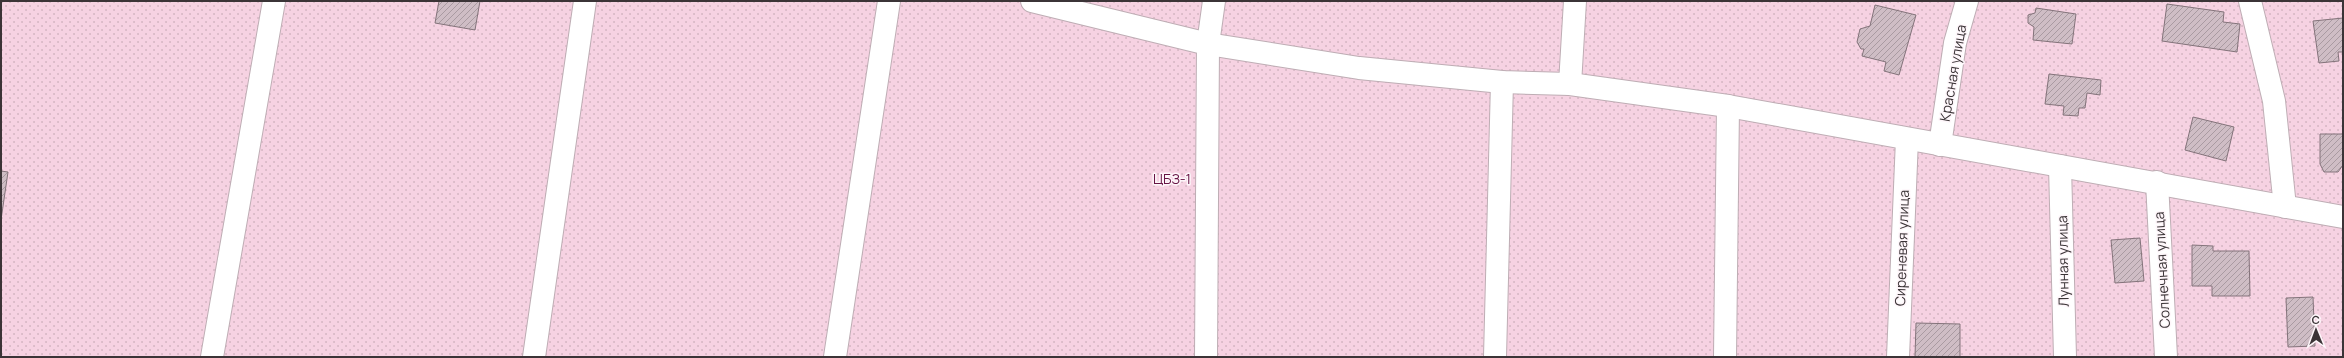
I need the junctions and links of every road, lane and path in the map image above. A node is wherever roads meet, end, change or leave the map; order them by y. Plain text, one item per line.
1 (274, 1) edge
2 (585, 1) edge
3 (889, 1) edge
4 (1032, 1) edge
5 (1214, 1) edge
6 (1575, 1) edge
7 (1967, 1) edge
8 (2250, 1) edge
9 (1208, 44) junction
10 (1502, 82) junction
11 (1570, 84) junction
12 (1728, 106) junction
13 (1907, 139) junction
14 (1940, 145) junction
15 (2060, 166) junction
16 (2158, 182) junction
17 (2285, 207) junction
18 (2343, 217) edge
19 (212, 357) edge
20 (534, 357) edge
21 (835, 357) edge
22 (1206, 357) edge
23 (1496, 357) edge
24 (1725, 357) edge
25 (1898, 357) edge
26 (2065, 357) edge
27 (2166, 357) edge

1 - 19 street
2 - 20 street
3 - 21 street
4 - 9 street
5 - 9 street
6 - 11 street
7 - 14 street, Красная улица
8 - 17 street
9 - 10 street
9 - 22 street
10 - 11 street
10 - 23 street
11 - 12 street
12 - 13 street
12 - 24 street
13 - 14 street
13 - 25 street, Сиреневая улица
14 - 15 street
15 - 16 street
15 - 26 street, Лунная улица
16 - 17 street
16 - 27 street, Солнечная улица
17 - 18 street

